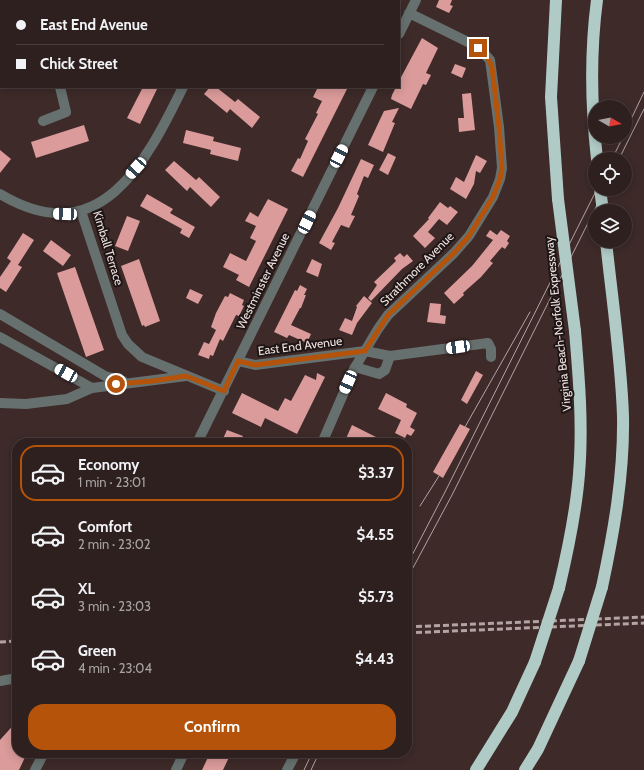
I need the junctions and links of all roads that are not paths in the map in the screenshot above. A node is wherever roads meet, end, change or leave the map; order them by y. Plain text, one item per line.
1 (416, 0) edge
2 (556, 0) edge
3 (597, 0) edge
4 (409, 13) junction
5 (400, 32) edge
6 (60, 88) edge
7 (182, 88) edge
8 (373, 88) edge
9 (593, 100) edge
10 (43, 121) dead end
11 (0, 194) edge
12 (82, 211) junction
13 (607, 248) edge
14 (0, 314) edge
15 (0, 338) edge
16 (365, 351) junction
17 (390, 356) junction
18 (491, 357) dead end
19 (238, 361) junction
20 (356, 367) junction
21 (186, 376) junction
22 (128, 382) junction
23 (92, 388) junction
24 (224, 391) junction
25 (0, 403) edge
26 (200, 438) edge
27 (324, 438) edge
28 (12, 679) edge
29 (0, 681) edge
30 (41, 758) edge
31 (182, 758) edge
32 (293, 758) edge
33 (35, 770) edge
34 (176, 770) edge
35 (287, 770) edge
36 (476, 770) edge
37 (525, 770) edge

1 - 4 street
2 - 36 highway, Virginia Beach-Norfolk Expressway, bridge
3 - 9 highway
4 - 5 street
4 - 16 street, Strathmore Avenue
6 - 10 street
7 - 12 street, Kimball Terrace
8 - 19 street, Westminster Avenue
11 - 12 street
12 - 21 street, Kimball Terrace
13 - 37 highway, bridge
14 - 22 street
15 - 23 street
16 - 17 street, East End Avenue
16 - 19 street, East End Avenue
16 - 20 street, Strathmore Avenue
17 - 18 street, East End Avenue
17 - 20 street
19 - 24 street, Westminster Avenue
20 - 27 street, Strathmore Avenue
21 - 22 street
21 - 24 street, Kimball Terrace
22 - 23 street
23 - 25 street
24 - 26 street, Westminster Avenue
28 - 29 street
30 - 33 street
31 - 34 street
32 - 35 street

